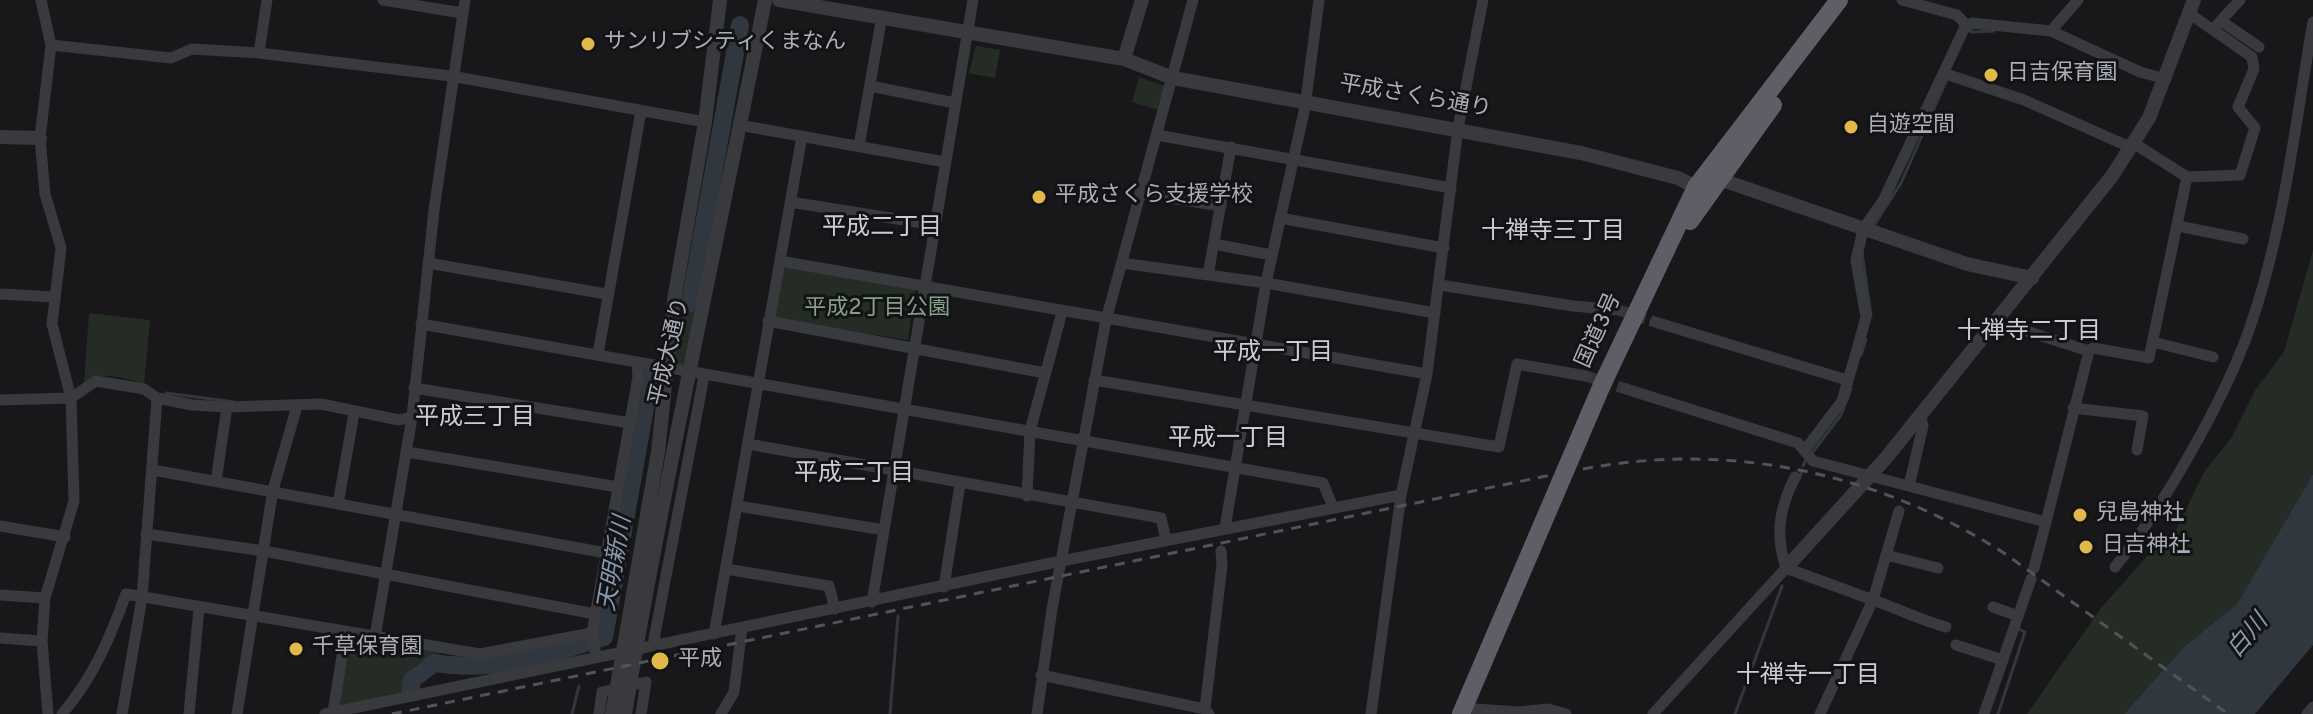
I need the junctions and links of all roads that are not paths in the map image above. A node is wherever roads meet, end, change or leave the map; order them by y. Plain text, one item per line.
1 (41, 0) edge
2 (267, 0) edge
3 (383, 0) edge
4 (465, 0) edge
5 (720, 0) edge
6 (765, 0) edge
7 (779, 0) edge
8 (973, 0) edge
9 (1142, 0) edge
10 (1193, 0) edge
11 (1319, 0) edge
12 (1483, 0) edge
13 (1839, 0) edge
14 (1850, 0) edge
15 (1902, 0) edge
16 (2078, 0) edge
17 (2240, 0) edge
18 (820, 4) edge
19 (2192, 7) edge
20 (462, 13) junction
21 (882, 16) junction
22 (2313, 22) edge
23 (2218, 25) junction
24 (1968, 27) junction
25 (2051, 31) junction
26 (968, 32) junction
27 (51, 45) junction
28 (2259, 47) dead end
29 (259, 53) junction
30 (1124, 59) junction
31 (1943, 73) junction
32 (451, 76) junction
33 (1173, 78) junction
34 (2166, 79) junction
35 (870, 86) junction
36 (1306, 101) junction
37 (955, 103) junction
38 (641, 111) junction
39 (705, 122) junction
40 (739, 125) junction
41 (1458, 128) junction
42 (1157, 135) junction
43 (802, 136) junction
44 (0, 137) edge
45 (40, 138) junction
46 (859, 146) junction
47 (2134, 146) junction
48 (1231, 147) junction
49 (1293, 159) junction
50 (945, 162) junction
51 (2187, 177) junction
52 (1719, 179) junction
53 (1696, 187) junction
54 (1451, 188) junction
55 (1140, 193) junction
56 (790, 202) junction
57 (1221, 206) junction
58 (1280, 218) junction
59 (935, 225) junction
60 (2178, 226) junction
61 (1863, 229) junction
62 (2243, 239) dead end
63 (1214, 244) junction
64 (1444, 248) junction
65 (1271, 255) junction
66 (780, 261) junction
67 (428, 263) junction
68 (1122, 263) junction
69 (1208, 275) junction
70 (2032, 278) junction
71 (1266, 283) junction
72 (1440, 285) junction
73 (925, 287) junction
74 (0, 294) edge
75 (606, 294) junction
76 (54, 297) junction
77 (1619, 310) tunnel mouth
78 (1062, 312) junction
79 (1435, 313) junction
80 (1106, 320) junction
81 (768, 321) junction
82 (1655, 322) tunnel mouth
83 (1998, 322) junction
84 (421, 324) junction
85 (2153, 342) junction
86 (1257, 345) junction
87 (915, 348) junction
88 (2089, 351) junction
89 (598, 354) junction
90 (2213, 357) dead end
91 (637, 364) junction
92 (667, 369) junction
93 (1045, 373) junction
94 (1427, 374) junction
95 (697, 375) junction
96 (1586, 376) tunnel mouth
97 (1094, 380) junction
98 (1847, 380) junction
99 (758, 386) junction
100 (414, 388) junction
101 (1626, 389) tunnel mouth
102 (71, 398) junction
103 (157, 398) junction
104 (0, 400) edge
105 (1246, 405) junction
106 (297, 406) junction
107 (227, 407) junction
108 (2073, 408) junction
109 (904, 410) junction
110 (354, 413) junction
111 (1921, 416) junction
112 (412, 417) junction
113 (630, 423) junction
114 (1030, 431) junction
115 (1587, 432) junction
116 (1414, 433) junction
117 (1082, 439) junction
118 (748, 444) junction
119 (2137, 450) dead end
120 (407, 452) junction
121 (1808, 455) junction
122 (1236, 466) junction
123 (153, 470) junction
124 (894, 471) junction
125 (1870, 476) junction
126 (1795, 477) dead end
127 (216, 481) junction
128 (960, 484) junction
129 (1909, 486) junction
130 (618, 487) junction
131 (273, 490) junction
132 (1401, 495) junction
133 (1027, 496) junction
134 (338, 504) junction
135 (1071, 504) junction
136 (738, 506) junction
137 (1333, 507) junction
138 (1899, 511) dead end
139 (395, 515) junction
140 (2046, 522) junction
141 (0, 526) edge
142 (1225, 528) junction
143 (884, 530) junction
144 (146, 534) junction
145 (65, 537) junction
146 (1166, 540) junction
147 (264, 551) junction
148 (1221, 551) dead end
149 (606, 553) junction
150 (1886, 555) junction
151 (1061, 561) junction
152 (2115, 567) dead end
153 (1786, 568) junction
154 (1938, 568) dead end
155 (726, 569) junction
156 (385, 575) junction
157 (944, 587) junction
158 (0, 595) edge
159 (45, 598) junction
160 (142, 598) junction
161 (1873, 600) junction
162 (872, 602) junction
163 (1993, 607) dead end
164 (199, 608) junction
165 (835, 609) junction
166 (595, 614) junction
167 (2018, 616) junction
168 (251, 617) junction
169 (1946, 627) dead end
170 (742, 628) junction
171 (346, 632) junction
172 (592, 633) junction
173 (714, 634) junction
174 (375, 637) junction
175 (0, 638) edge
176 (42, 641) junction
177 (660, 645) junction
178 (1956, 645) dead end
179 (596, 656) junction
180 (2003, 660) junction
181 (1041, 675) junction
182 (2313, 707) edge
183 (1207, 711) edge
184 (1469, 712) edge
185 (329, 713) edge
186 (48, 714) edge
187 (62, 714) edge
188 (122, 714) edge
189 (189, 714) edge
190 (237, 714) edge
191 (599, 714) edge
192 (612, 714) edge
193 (625, 714) edge
194 (641, 714) edge
195 (721, 714) edge
196 (1037, 714) edge
197 (1371, 714) edge
198 (1566, 714) edge
199 (1653, 714) edge
200 (1820, 714) edge
201 (1984, 714) edge
202 (2307, 714) edge

1 - 27 street
2 - 29 street
3 - 20 street
4 - 20 street
5 - 39 street, 平成大通り
6 - 40 street, 平成大通り
7 - 18 street, 平成さくら通り
8 - 26 street
9 - 30 street
10 - 33 street
11 - 36 street
12 - 41 street
13 - 53 highway, 国道3号
14 - 52 highway, 国道3号
15 - 24 street
16 - 25 street
17 - 23 street
18 - 21 street, 平成さくら通り
19 - 23 street
19 - 34 street
20 - 32 street
21 - 26 street, 平成さくら通り
21 - 35 street
22 - 152 street
23 - 28 street
23 - 51 street
24 - 25 street
24 - 31 street
25 - 34 street
26 - 30 street, 平成さくら通り
26 - 37 street
27 - 29 street
27 - 45 street
29 - 32 street
30 - 33 street, 平成さくら通り
31 - 47 street
31 - 61 street
32 - 38 street
32 - 67 street
33 - 36 street, 平成さくら通り
33 - 42 street
34 - 47 street
35 - 37 street
35 - 46 street
36 - 41 street, 平成さくら通り
36 - 49 street
37 - 50 street
38 - 39 street
38 - 75 street
39 - 92 street, 平成大通り
40 - 43 street
40 - 95 street, 平成大通り
41 - 53 street, 平成さくら通り
41 - 54 street
42 - 48 street
42 - 55 street
43 - 46 street
43 - 56 street
44 - 45 street
45 - 76 street
46 - 50 street
47 - 51 street
47 - 70 street
48 - 49 street
48 - 57 street
49 - 54 street
49 - 58 street
50 - 59 street
51 - 60 street
52 - 53 street
52 - 61 street
52 - 115 highway, 国道3号
53 - 115 highway, 国道3号
54 - 64 street
55 - 57 street
55 - 68 street
56 - 59 street
56 - 66 street
57 - 63 street
58 - 64 street
58 - 65 street
59 - 73 street
60 - 62 street
60 - 85 street
61 - 70 street
61 - 98 street
63 - 65 street
63 - 69 street
64 - 72 street
65 - 71 street
66 - 73 street
66 - 81 street
67 - 75 street
67 - 84 street
68 - 69 street
68 - 80 street
69 - 71 street
70 - 83 street
71 - 79 street
71 - 86 street
72 - 77 street
72 - 79 street
73 - 78 street
73 - 87 street
74 - 76 street
75 - 89 street
76 - 102 street
78 - 80 street
78 - 93 street
79 - 94 street
80 - 86 street
80 - 97 street
81 - 87 street
81 - 99 street
82 - 98 street
83 - 88 street
83 - 111 street
84 - 89 street
84 - 100 street
85 - 88 street
85 - 90 street
86 - 94 street
86 - 105 street
87 - 93 street
87 - 109 street
88 - 108 street
89 - 91 street
91 - 92 street
91 - 113 street
92 - 95 street
92 - 192 street, 平成大通り
93 - 114 street
94 - 116 street
95 - 99 street
95 - 177 street
95 - 193 street, 平成大通り
96 - 116 street
97 - 105 street
97 - 117 street
98 - 121 street
99 - 109 street
99 - 118 street
100 - 112 street
100 - 113 street
101 - 121 street
102 - 103 street
102 - 104 street
102 - 145 street
103 - 107 street
103 - 123 street
105 - 116 street
105 - 122 street
106 - 107 street
106 - 110 street
106 - 131 street
107 - 127 street
108 - 119 street
108 - 140 street
109 - 114 street
109 - 124 street
110 - 112 street
110 - 134 street
111 - 125 street
111 - 129 street
112 - 120 street
113 - 130 street
114 - 117 street
114 - 133 street
115 - 184 highway, 国道3号
116 - 132 street
117 - 122 street
117 - 135 street
118 - 124 street
118 - 136 street
120 - 130 street
120 - 139 street
121 - 125 street
122 - 137 street
122 - 142 street
123 - 127 street
123 - 144 street
124 - 128 street
124 - 143 street
125 - 129 street
125 - 153 street
126 - 153 street
127 - 131 street
128 - 133 street
128 - 157 street
129 - 140 street
130 - 149 street
131 - 134 street
131 - 147 street
132 - 137 street
132 - 197 street
133 - 135 street
134 - 139 street
135 - 146 street
135 - 151 street
136 - 143 street
136 - 155 street
137 - 142 street
138 - 150 street
139 - 149 street
139 - 156 street
140 - 167 street
141 - 145 street
142 - 146 street
143 - 162 street
144 - 147 street
144 - 160 street
145 - 159 street
146 - 151 street
147 - 156 street
147 - 168 street
148 - 183 street
149 - 166 street
150 - 154 street
150 - 161 street
151 - 157 street
151 - 181 street
153 - 161 street
153 - 199 street
155 - 165 street
155 - 173 street
156 - 166 street
156 - 174 street
157 - 162 street
158 - 159 street
159 - 176 street
160 - 164 street
160 - 187 street
160 - 188 street
161 - 169 street
161 - 200 street
162 - 165 street
163 - 167 street
164 - 168 street
164 - 189 street
165 - 170 street
166 - 172 street
167 - 180 street
168 - 171 street
168 - 190 street
170 - 173 street
170 - 195 street
171 - 174 street
171 - 185 street
172 - 174 street
172 - 179 street
173 - 177 street
175 - 176 street
176 - 186 street
177 - 179 street
178 - 180 street
179 - 185 street
180 - 201 street
181 - 183 street
181 - 196 street
182 - 202 street
184 - 198 street
191 - 194 street

